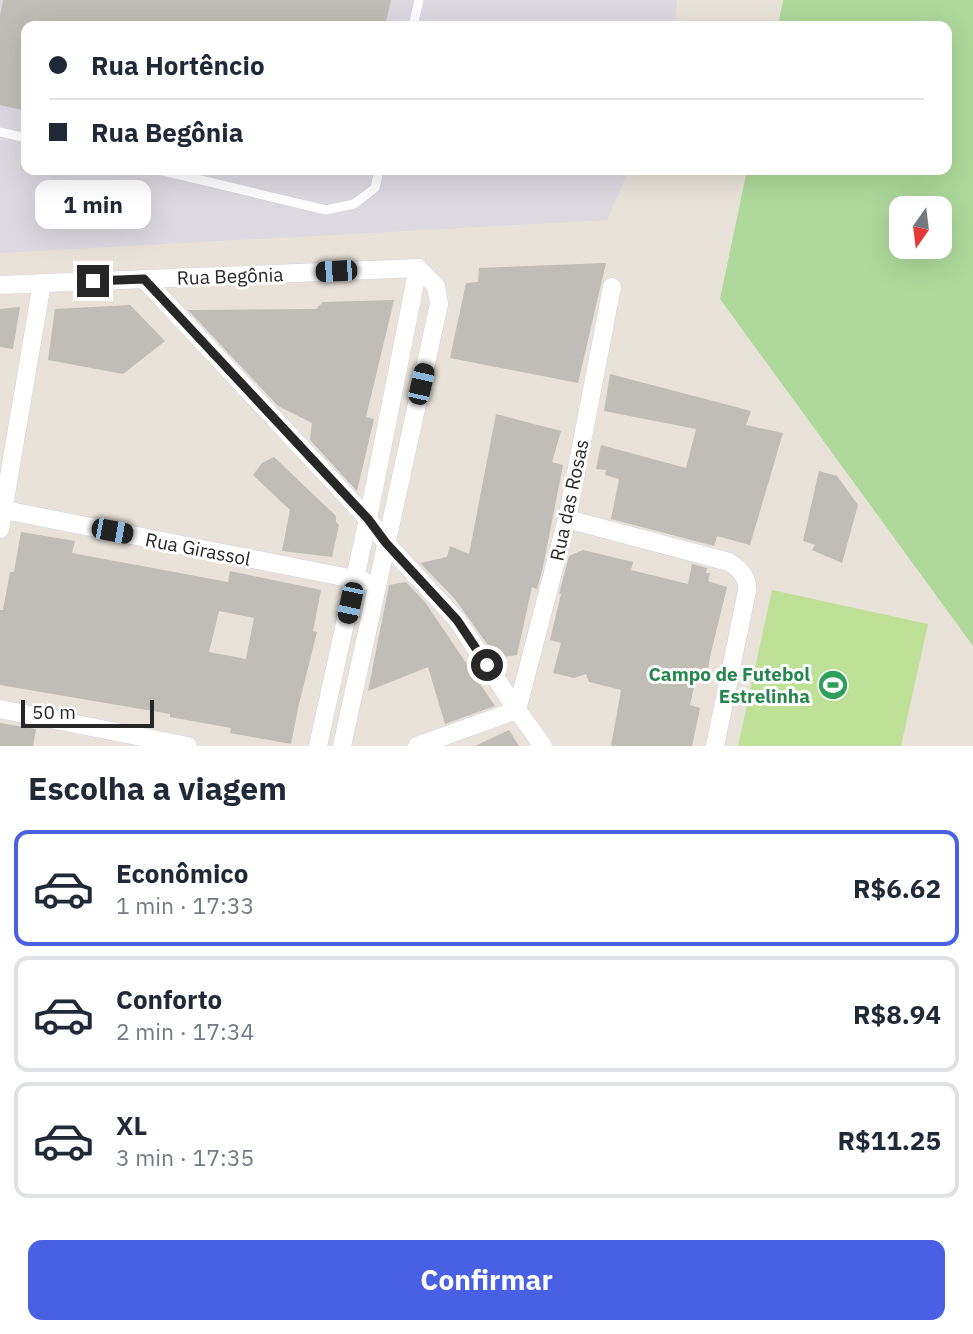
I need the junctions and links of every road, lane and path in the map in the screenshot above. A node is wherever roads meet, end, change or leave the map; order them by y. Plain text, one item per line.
1 (419, 0) edge
2 (414, 21) edge
3 (0, 132) edge
4 (21, 137) edge
5 (180, 175) edge
6 (378, 175) edge
7 (418, 268) junction
8 (144, 279) junction
9 (42, 283) junction
10 (0, 285) edge
11 (612, 287) dead end
12 (2, 510) edge
13 (368, 519) junction
14 (567, 519) junction
15 (0, 529) edge
16 (386, 543) junction
17 (355, 580) junction
18 (377, 584) junction
19 (0, 709) edge
20 (517, 710) junction
21 (188, 746) edge
22 (318, 746) edge
23 (342, 746) edge
24 (417, 746) edge
25 (543, 746) edge
26 (715, 746) edge

1 - 2 lane
3 - 4 lane
5 - 6 lane
7 - 8 street, Rua Begônia
7 - 13 street
7 - 16 street
8 - 9 street, Rua Begônia
8 - 13 street
9 - 10 street, Rua Begônia
9 - 12 street
11 - 14 street, Rua das Rosas
12 - 15 street
12 - 17 street, Rua Girassol
13 - 16 street
13 - 17 street
14 - 20 street, Rua das Rosas
14 - 26 street
16 - 18 street
16 - 20 street
17 - 18 street, Rua Girassol
17 - 22 street
18 - 23 street
19 - 21 street
20 - 24 street
20 - 25 street

